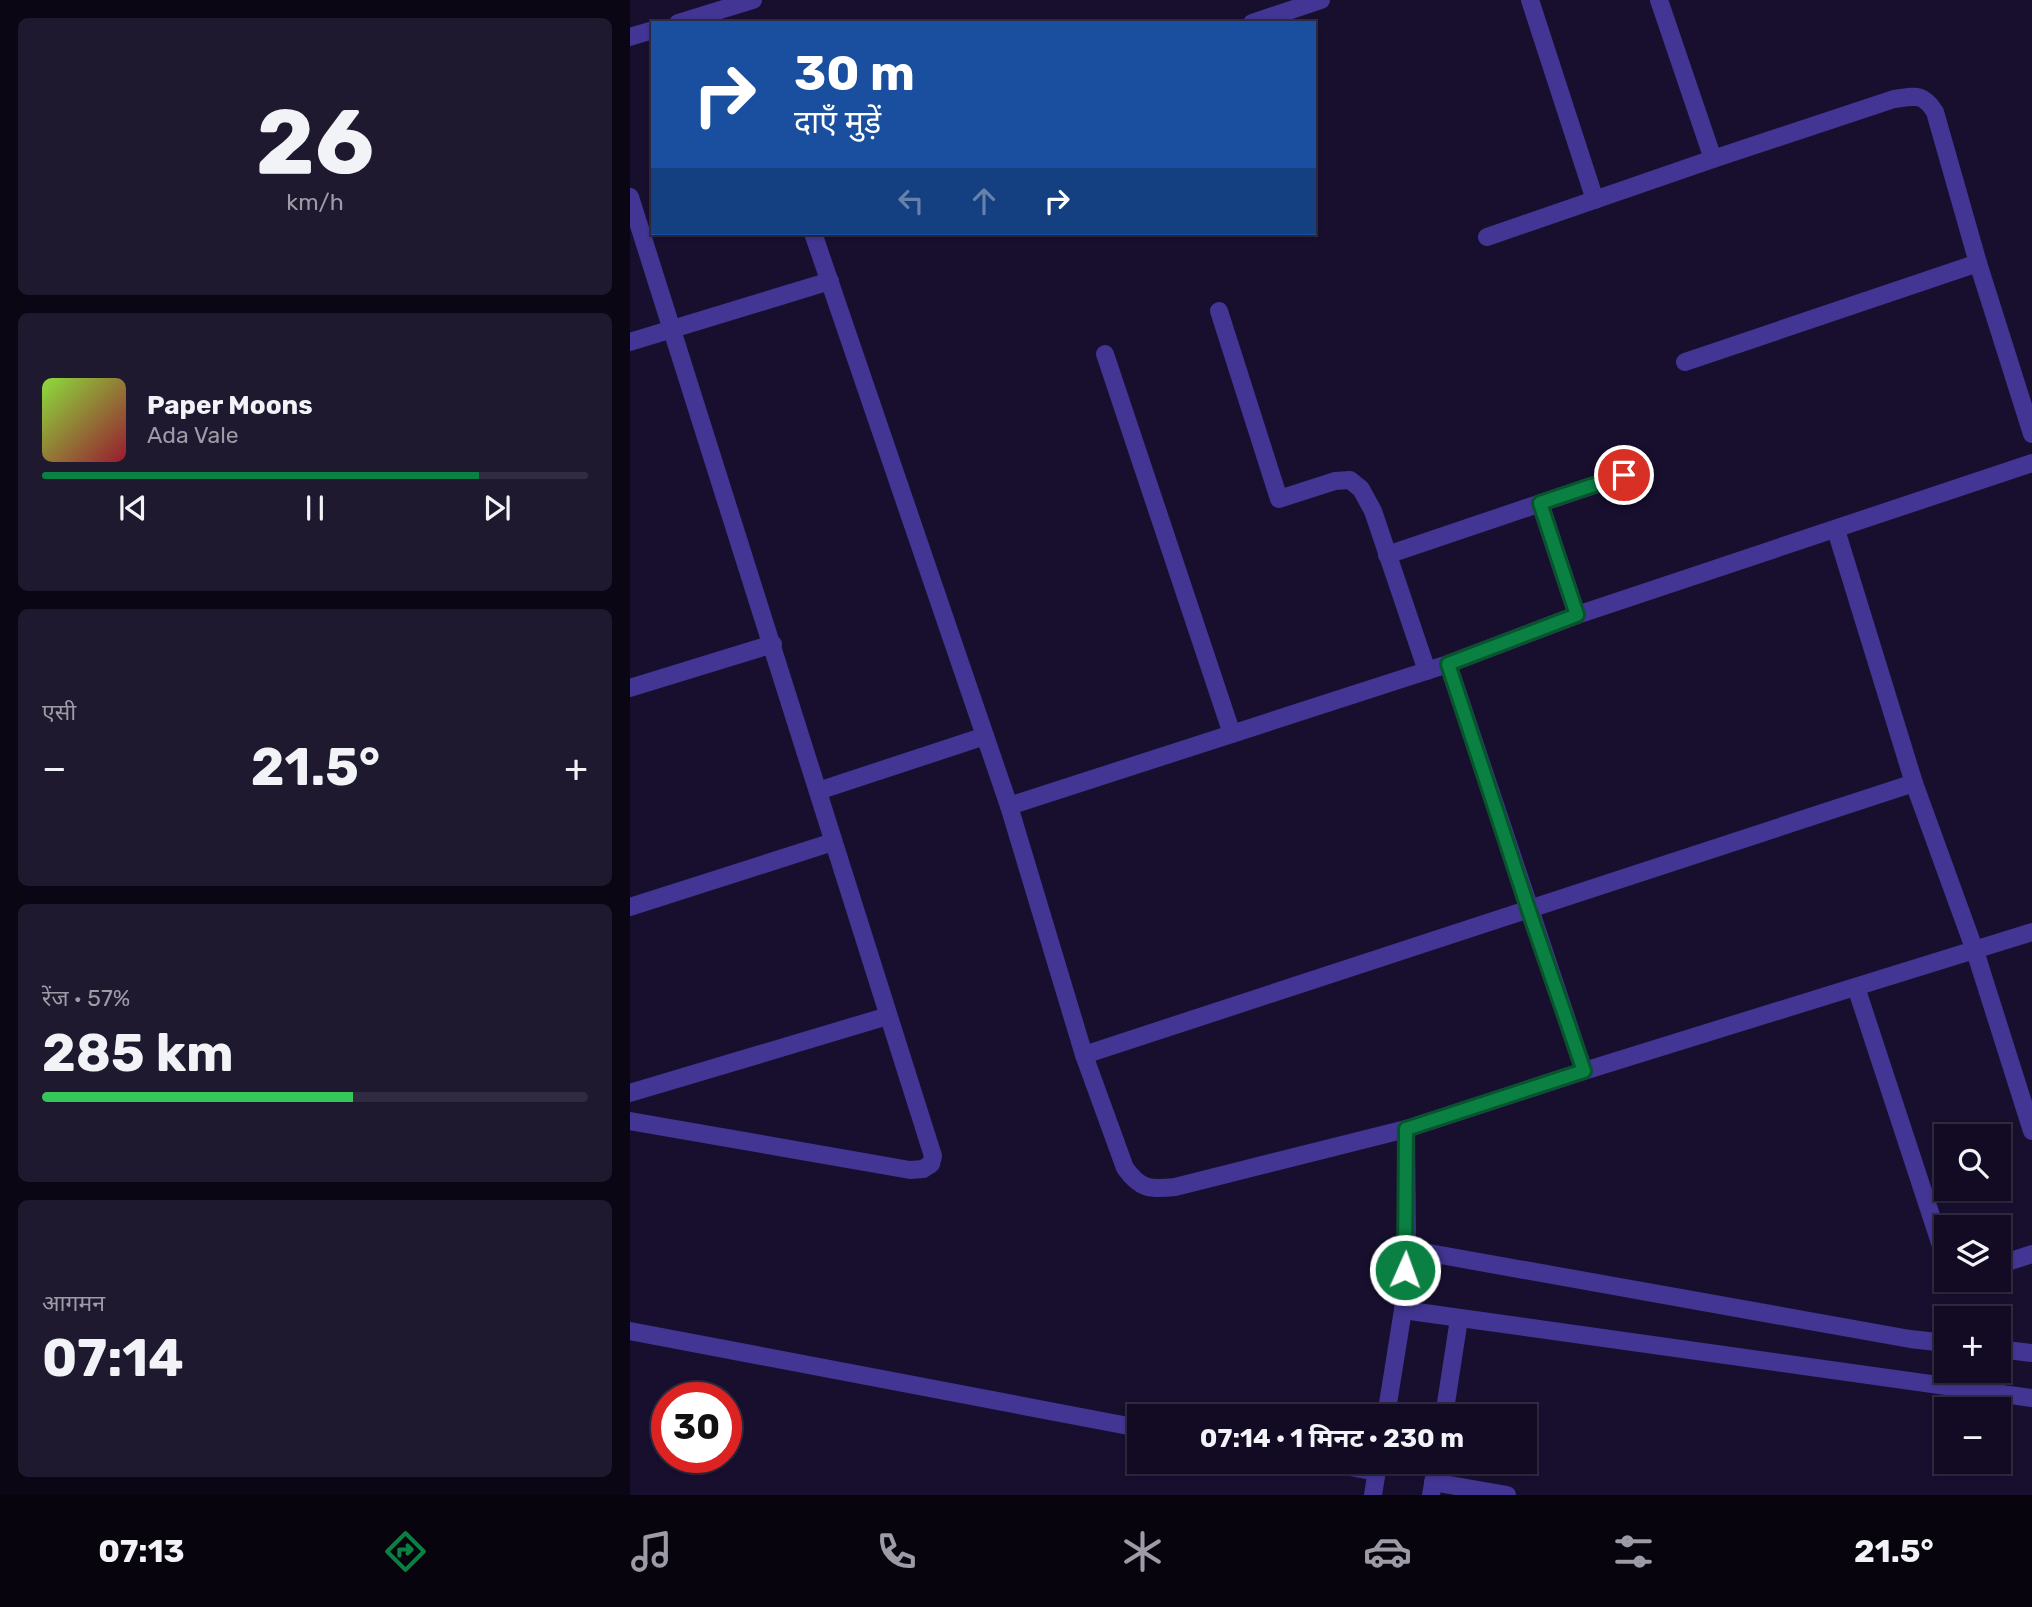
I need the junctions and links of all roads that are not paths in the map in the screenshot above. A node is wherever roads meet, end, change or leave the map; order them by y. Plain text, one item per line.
1 (752, 0) edge
2 (1321, 0) edge
3 (1531, 0) edge
4 (1660, 0) edge
5 (684, 21) edge
6 (1258, 21) edge
7 (651, 31) edge
8 (630, 37) edge
9 (1713, 159) junction
10 (630, 197) edge
11 (1595, 200) junction
12 (814, 235) edge
13 (1488, 237) dead end
14 (1978, 263) junction
15 (830, 281) junction
16 (1219, 311) dead end
17 (672, 328) junction
18 (630, 342) edge
19 (1105, 354) dead end
20 (1685, 362) dead end
21 (2032, 434) edge
22 (2032, 463) edge
23 (1624, 475) dead end
24 (1540, 503) junction
25 (1836, 530) junction
26 (1387, 555) junction
27 (1577, 615) junction
28 (773, 644) junction
29 (1448, 664) junction
30 (1427, 671) junction
31 (630, 688) edge
32 (1232, 734) junction
33 (985, 736) junction
34 (1914, 783) junction
35 (818, 791) junction
36 (1009, 806) junction
37 (833, 842) junction
38 (630, 907) edge
39 (1529, 911) junction
40 (2032, 932) edge
41 (1975, 951) junction
42 (1856, 987) junction
43 (888, 1016) junction
44 (1084, 1055) junction
45 (1584, 1071) junction
46 (630, 1093) edge
47 (630, 1121) edge
48 (1406, 1129) junction
49 (2032, 1131) edge
50 (1934, 1224) edge
51 (1407, 1249) junction
52 (2032, 1254) edge
53 (2011, 1261) edge
54 (1403, 1311) junction
55 (1460, 1319) junction
56 (630, 1331) edge
57 (1934, 1342) edge
58 (2011, 1351) edge
59 (2032, 1353) edge
60 (2032, 1398) edge
61 (1388, 1404) edge
62 (1446, 1404) edge
63 (1127, 1425) edge
64 (1377, 1474) edge
65 (1432, 1489) edge
66 (1374, 1495) edge
67 (1507, 1495) edge

1 - 5 street
2 - 6 street
3 - 11 street
4 - 9 street
7 - 8 street
9 - 11 street
9 - 14 street
10 - 17 street
11 - 13 street
12 - 15 street
14 - 20 street
14 - 21 street
15 - 17 street
15 - 33 street
16 - 26 street
17 - 18 street
17 - 28 street
19 - 32 street
22 - 25 street
23 - 24 street
24 - 26 street
24 - 27 street
25 - 27 street
25 - 34 street
26 - 30 street
27 - 29 street
28 - 31 street
28 - 35 street
29 - 30 street
29 - 39 street
30 - 32 street
32 - 36 street
33 - 35 street
33 - 36 street
34 - 39 street
34 - 41 street
35 - 37 street
36 - 44 street
37 - 38 street
37 - 43 street
39 - 44 street
39 - 45 street
40 - 41 street
41 - 42 street
41 - 49 street
42 - 45 street
42 - 50 street
43 - 46 street
43 - 47 street
44 - 48 street
45 - 48 street
48 - 51 street
51 - 54 street
51 - 57 street
52 - 53 street
54 - 55 street
54 - 61 street
55 - 60 street
55 - 62 street
56 - 63 street
58 - 59 street
64 - 66 street
65 - 67 street

